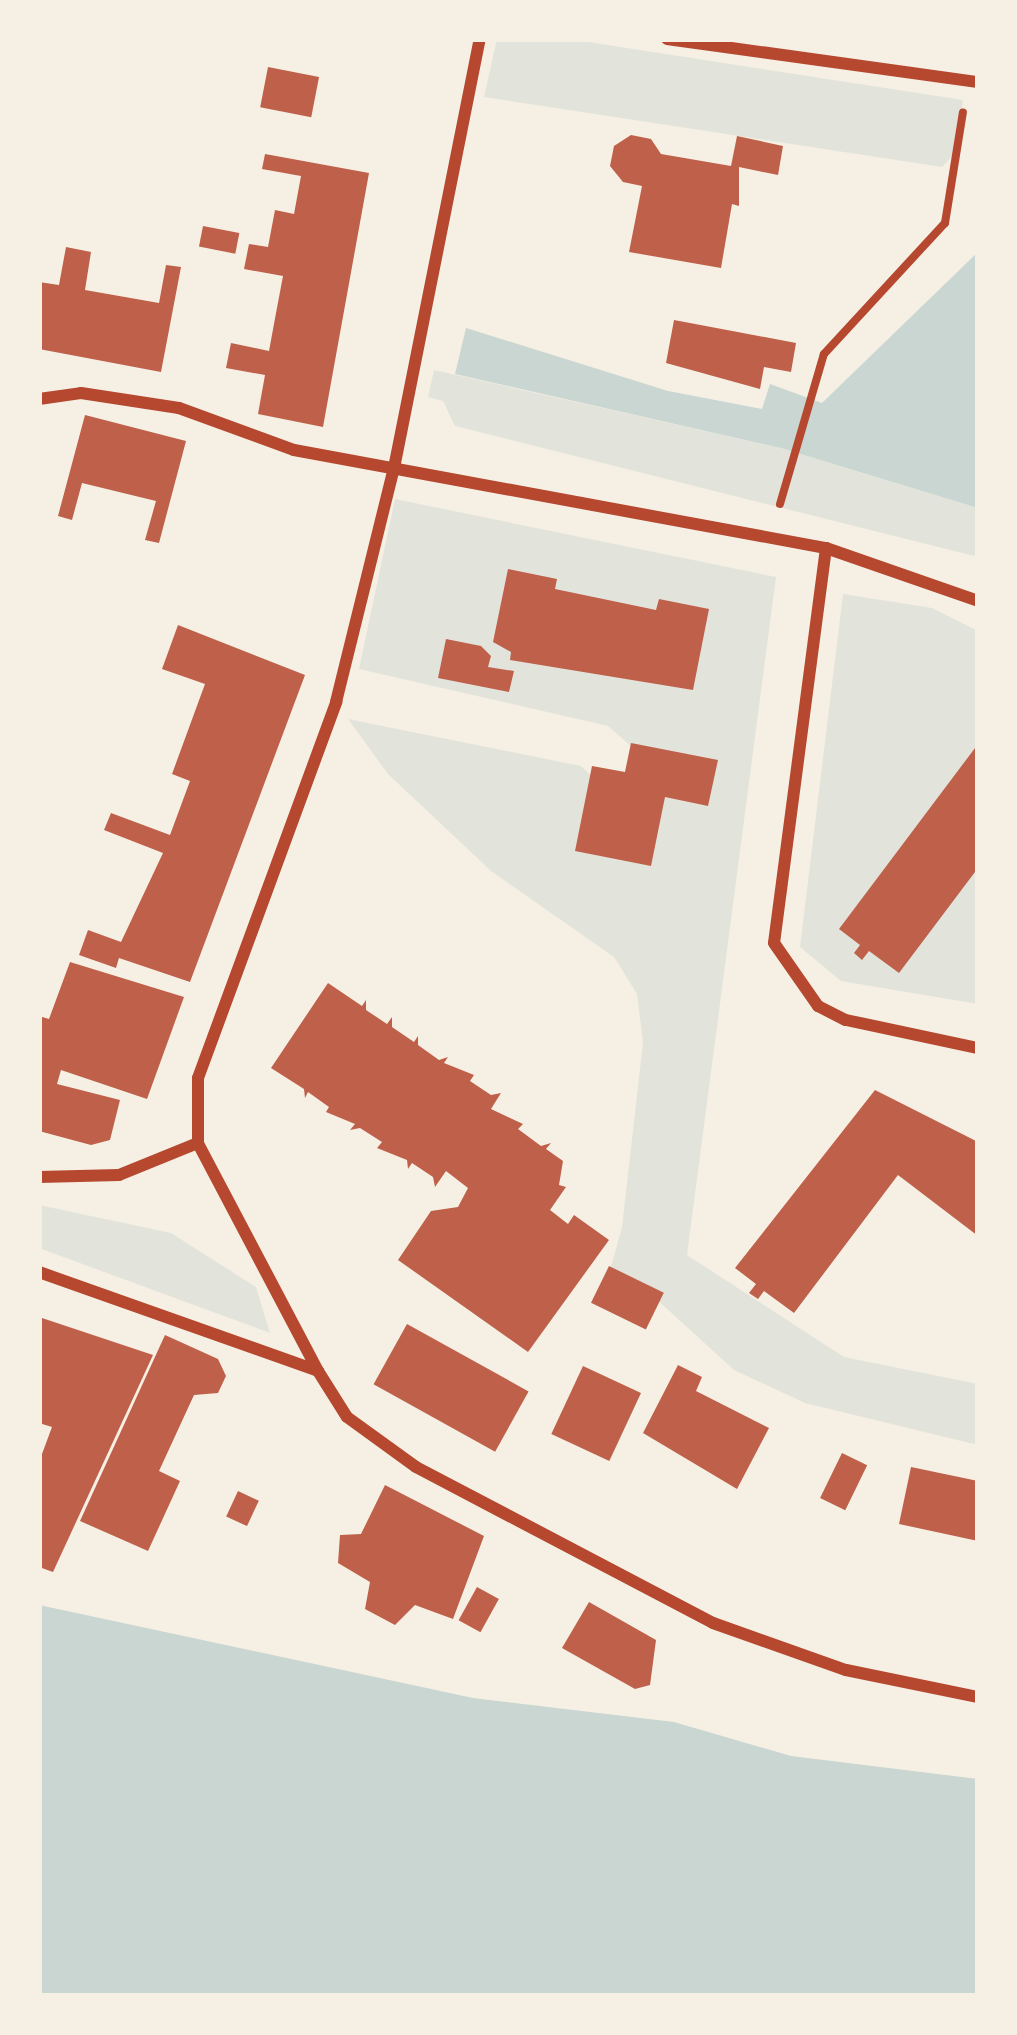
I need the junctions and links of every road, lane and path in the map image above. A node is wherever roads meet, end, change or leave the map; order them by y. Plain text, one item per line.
1 (480, 39) edge
2 (667, 39) edge
3 (973, 82) edge
4 (39, 399) edge
5 (395, 463) junction
6 (790, 475) dead end
7 (826, 548) junction
8 (978, 601) edge
9 (978, 1048) edge
10 (198, 1143) junction
11 (39, 1178) edge
12 (39, 1272) edge
13 (318, 1371) junction
14 (978, 1697) edge

1 - 5 street
2 - 3 street
3 - 6 path
4 - 5 street
5 - 7 street
5 - 10 street
7 - 8 street
7 - 9 street
10 - 11 street
10 - 13 street
12 - 13 street
13 - 14 street

